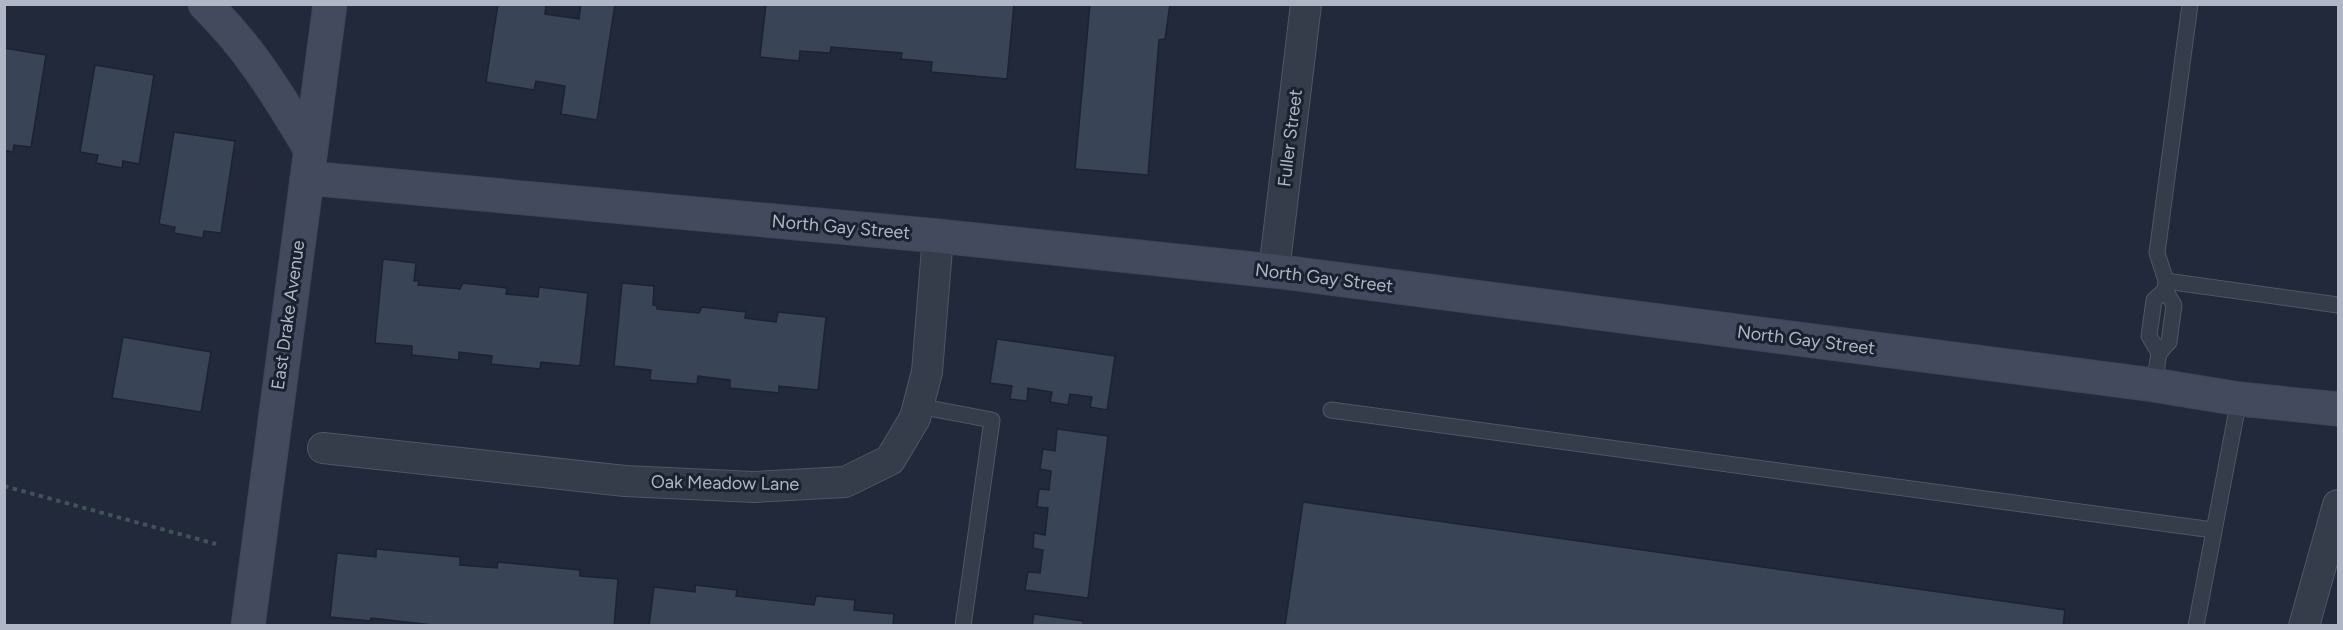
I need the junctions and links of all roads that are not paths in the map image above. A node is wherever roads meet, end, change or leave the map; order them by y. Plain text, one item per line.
1 (206, 4) edge
2 (330, 4) edge
3 (1306, 4) edge
4 (2190, 4) edge
5 (308, 163) junction
6 (938, 236) junction
7 (1274, 271) junction
8 (2165, 286) junction
9 (2338, 305) edge
10 (2159, 353) junction
11 (2154, 385) junction
12 (2239, 399) junction
13 (918, 406) junction
14 (2338, 409) edge
15 (1331, 410) dead end
16 (323, 448) dead end
17 (2338, 505) edge
18 (2213, 530) junction
19 (248, 626) edge
20 (963, 626) edge
21 (2196, 626) edge
22 (2304, 626) edge

1 - 5 street
2 - 5 street, East Drake Avenue
3 - 7 street, Fuller Street
4 - 8 lane
5 - 6 street, North Gay Street
5 - 19 street, East Drake Avenue
6 - 7 street, North Gay Street
6 - 13 street, Oak Meadow Lane
7 - 11 street, North Gay Street
8 - 9 lane
8 - 10 lane
8 - 10 lane
10 - 11 lane
11 - 12 street, North Gay Street
12 - 14 street, North Gay Street
12 - 18 lane
13 - 16 street, Oak Meadow Lane
13 - 20 lane
15 - 18 lane
17 - 22 street
18 - 21 lane

